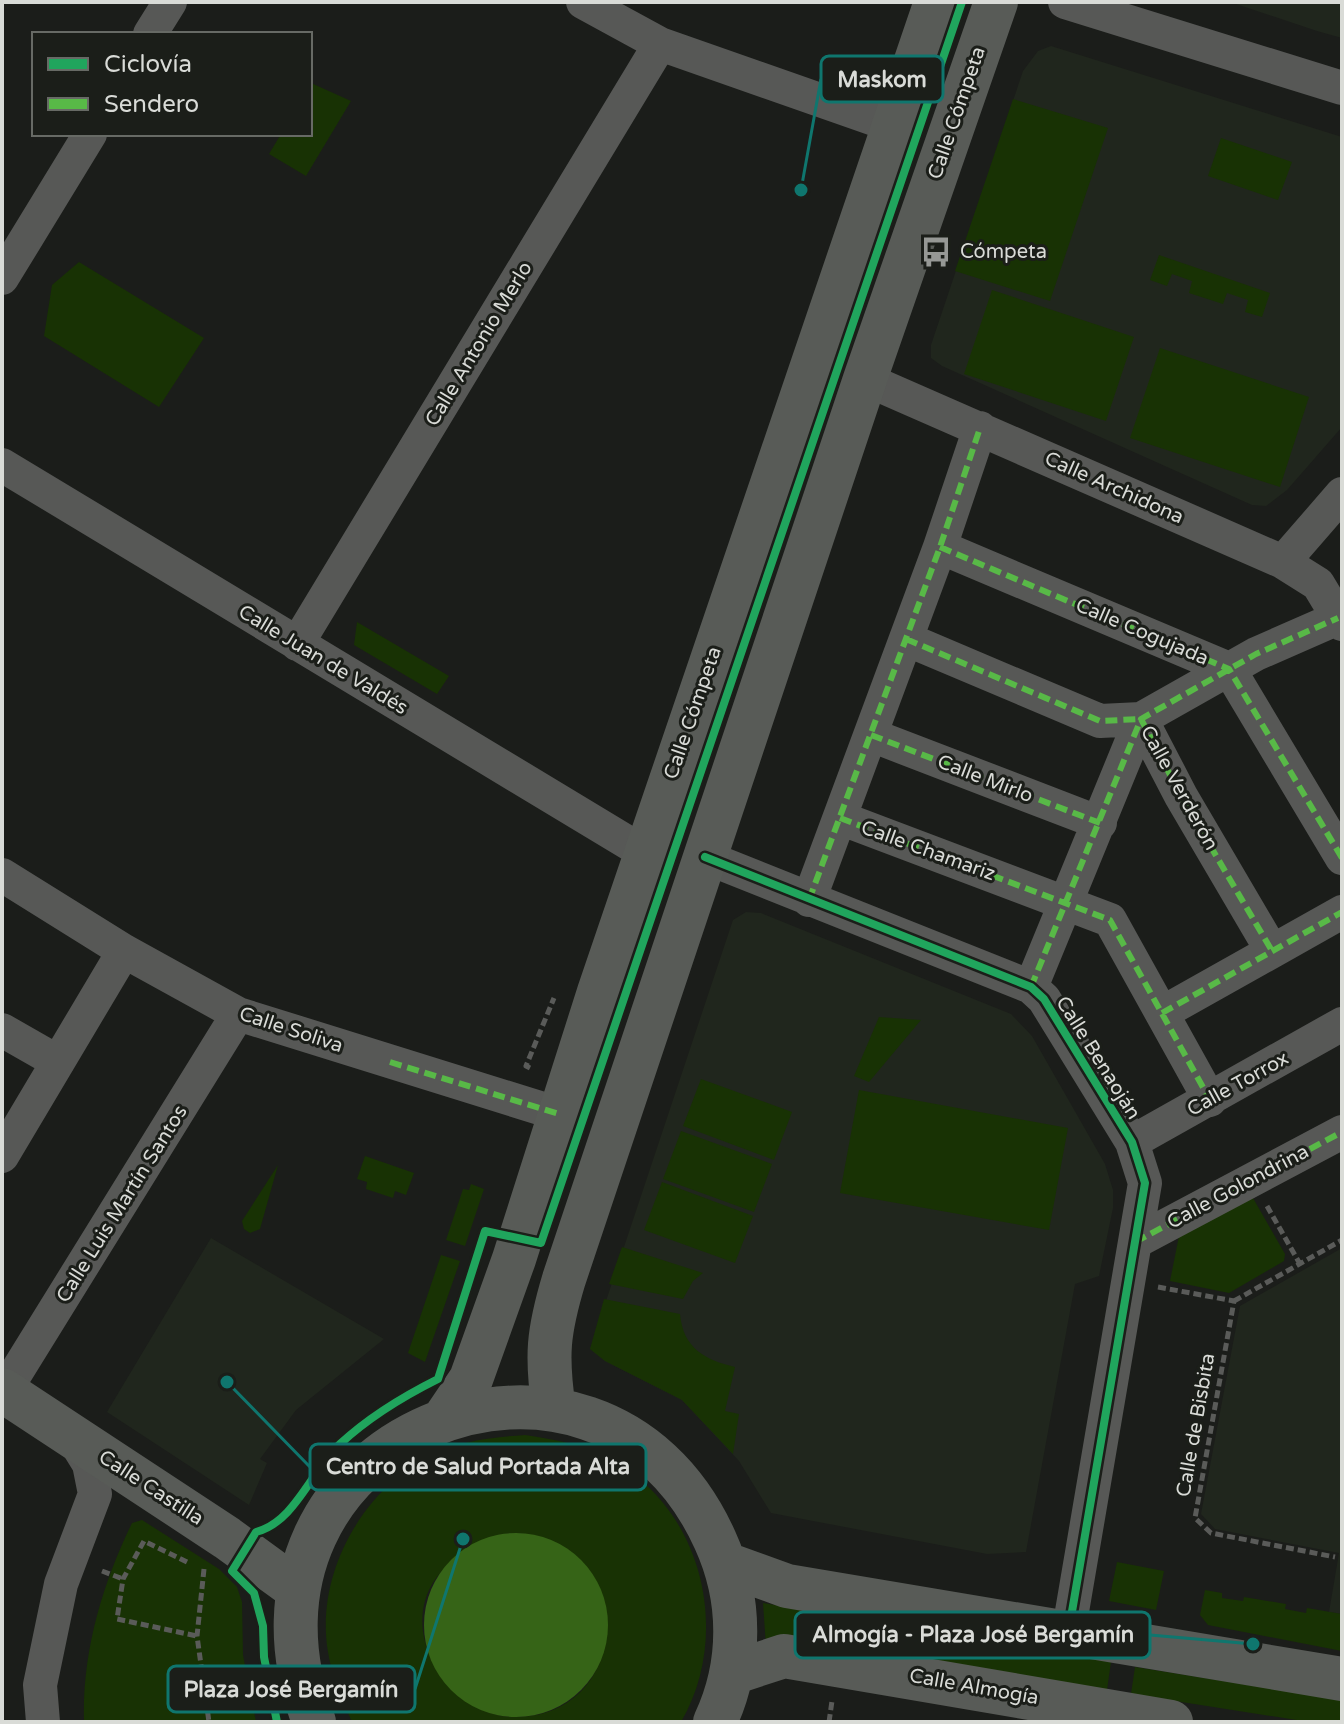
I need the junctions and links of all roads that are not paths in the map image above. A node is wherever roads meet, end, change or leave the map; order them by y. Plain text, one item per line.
1 (170, 2) edge
2 (583, 2) edge
3 (936, 2) edge
4 (996, 2) edge
5 (1065, 2) edge
6 (151, 32) edge
7 (660, 44) junction
8 (1342, 88) edge
9 (894, 126) junction
10 (89, 136) edge
11 (2, 278) edge
12 (865, 379) junction
13 (980, 428) junction
14 (2, 465) edge
15 (1342, 494) edge
16 (940, 547) junction
17 (1283, 562) junction
18 (1340, 621) edge
19 (906, 639) junction
20 (297, 644) junction
21 (1229, 669) junction
22 (1141, 719) junction
23 (871, 735) junction
24 (840, 818) junction
25 (1100, 823) junction
26 (645, 853) junction
27 (705, 857) junction
28 (1342, 858) edge
29 (2, 875) edge
30 (809, 900) junction
31 (1067, 903) junction
32 (1342, 912) edge
33 (124, 951) junction
34 (1272, 951) junction
35 (1031, 987) junction
36 (1162, 1013) junction
37 (238, 1014) junction
38 (1342, 1024) edge
39 (2, 1030) edge
40 (58, 1062) junction
41 (1210, 1100) junction
42 (559, 1114) junction
43 (1342, 1132) edge
44 (1132, 1142) junction
45 (2, 1156) edge
46 (1135, 1242) junction
47 (3, 1391) edge
48 (554, 1410) junction
49 (444, 1419) junction
50 (73, 1438) junction
51 (176, 1505) junction
52 (87, 1517) junction
53 (726, 1564) junction
54 (297, 1589) junction
55 (1068, 1635) junction
56 (732, 1673) junction
57 (1342, 1679) edge
58 (1043, 1711) edge
59 (43, 1722) edge
60 (314, 1722) edge
61 (715, 1722) edge
62 (1171, 1722) edge

1 - 6 street
2 - 7 street
3 - 9 main road, Calle Cómpeta
4 - 12 main road, Calle Cómpeta
5 - 8 street
7 - 9 street
7 - 20 street, Calle Antonio Merlo
9 - 26 main road, Calle Cómpeta
10 - 11 street
12 - 13 street, Calle Archidona
12 - 27 main road, Calle Cómpeta
13 - 16 street, Calle Chamariz
13 - 17 street, Calle Archidona
14 - 20 street, Calle Juan de Valdés
15 - 17 street
16 - 19 street, Calle Chamariz
16 - 21 street, Calle Cogujada
17 - 18 street, Calle Archidona
18 - 21 street
19 - 22 street, Calle Verderón
19 - 23 street, Calle Chamariz
20 - 26 street, Calle Juan de Valdés
21 - 22 street
21 - 28 street, Calle Cogujada
22 - 25 street
22 - 34 street, Calle Verderón
23 - 24 street, Calle Chamariz
23 - 25 street, Calle Mirlo
24 - 30 street
24 - 31 street, Calle Chamariz
25 - 31 street
26 - 42 main road, Calle Cómpeta
27 - 30 street, Calle Benaoján
27 - 48 main road, Calle Cómpeta
29 - 33 street, Calle Soliva
30 - 35 street, Calle Benaoján
31 - 35 street
31 - 36 street, Calle Chamariz
32 - 34 street
33 - 37 street, Calle Soliva
33 - 40 street
34 - 36 street
35 - 44 street, Calle Benaoján
36 - 41 street, Calle Chamariz
37 - 42 street, Calle Soliva
37 - 47 street, Calle Luis Martín Santos
38 - 41 street, Calle Torrox
39 - 40 street
40 - 45 street
41 - 44 street, Calle Torrox
42 - 49 main road, Calle Cómpeta
43 - 46 street, Calle Golondrina
44 - 46 street, Calle Benaoján
46 - 55 street, Calle Benaoján
47 - 50 main road, Calle Castilla
48 - 49 main road
48 - 53 main road
49 - 54 main road
50 - 51 main road, Calle Castilla
50 - 52 street
51 - 52 street
51 - 54 main road, Calle Castilla
52 - 59 street
53 - 55 main road
53 - 56 main road
54 - 60 main road
55 - 57 main road
56 - 58 main road, Calle Almogía
56 - 61 main road
58 - 62 main road, Calle Almogía

